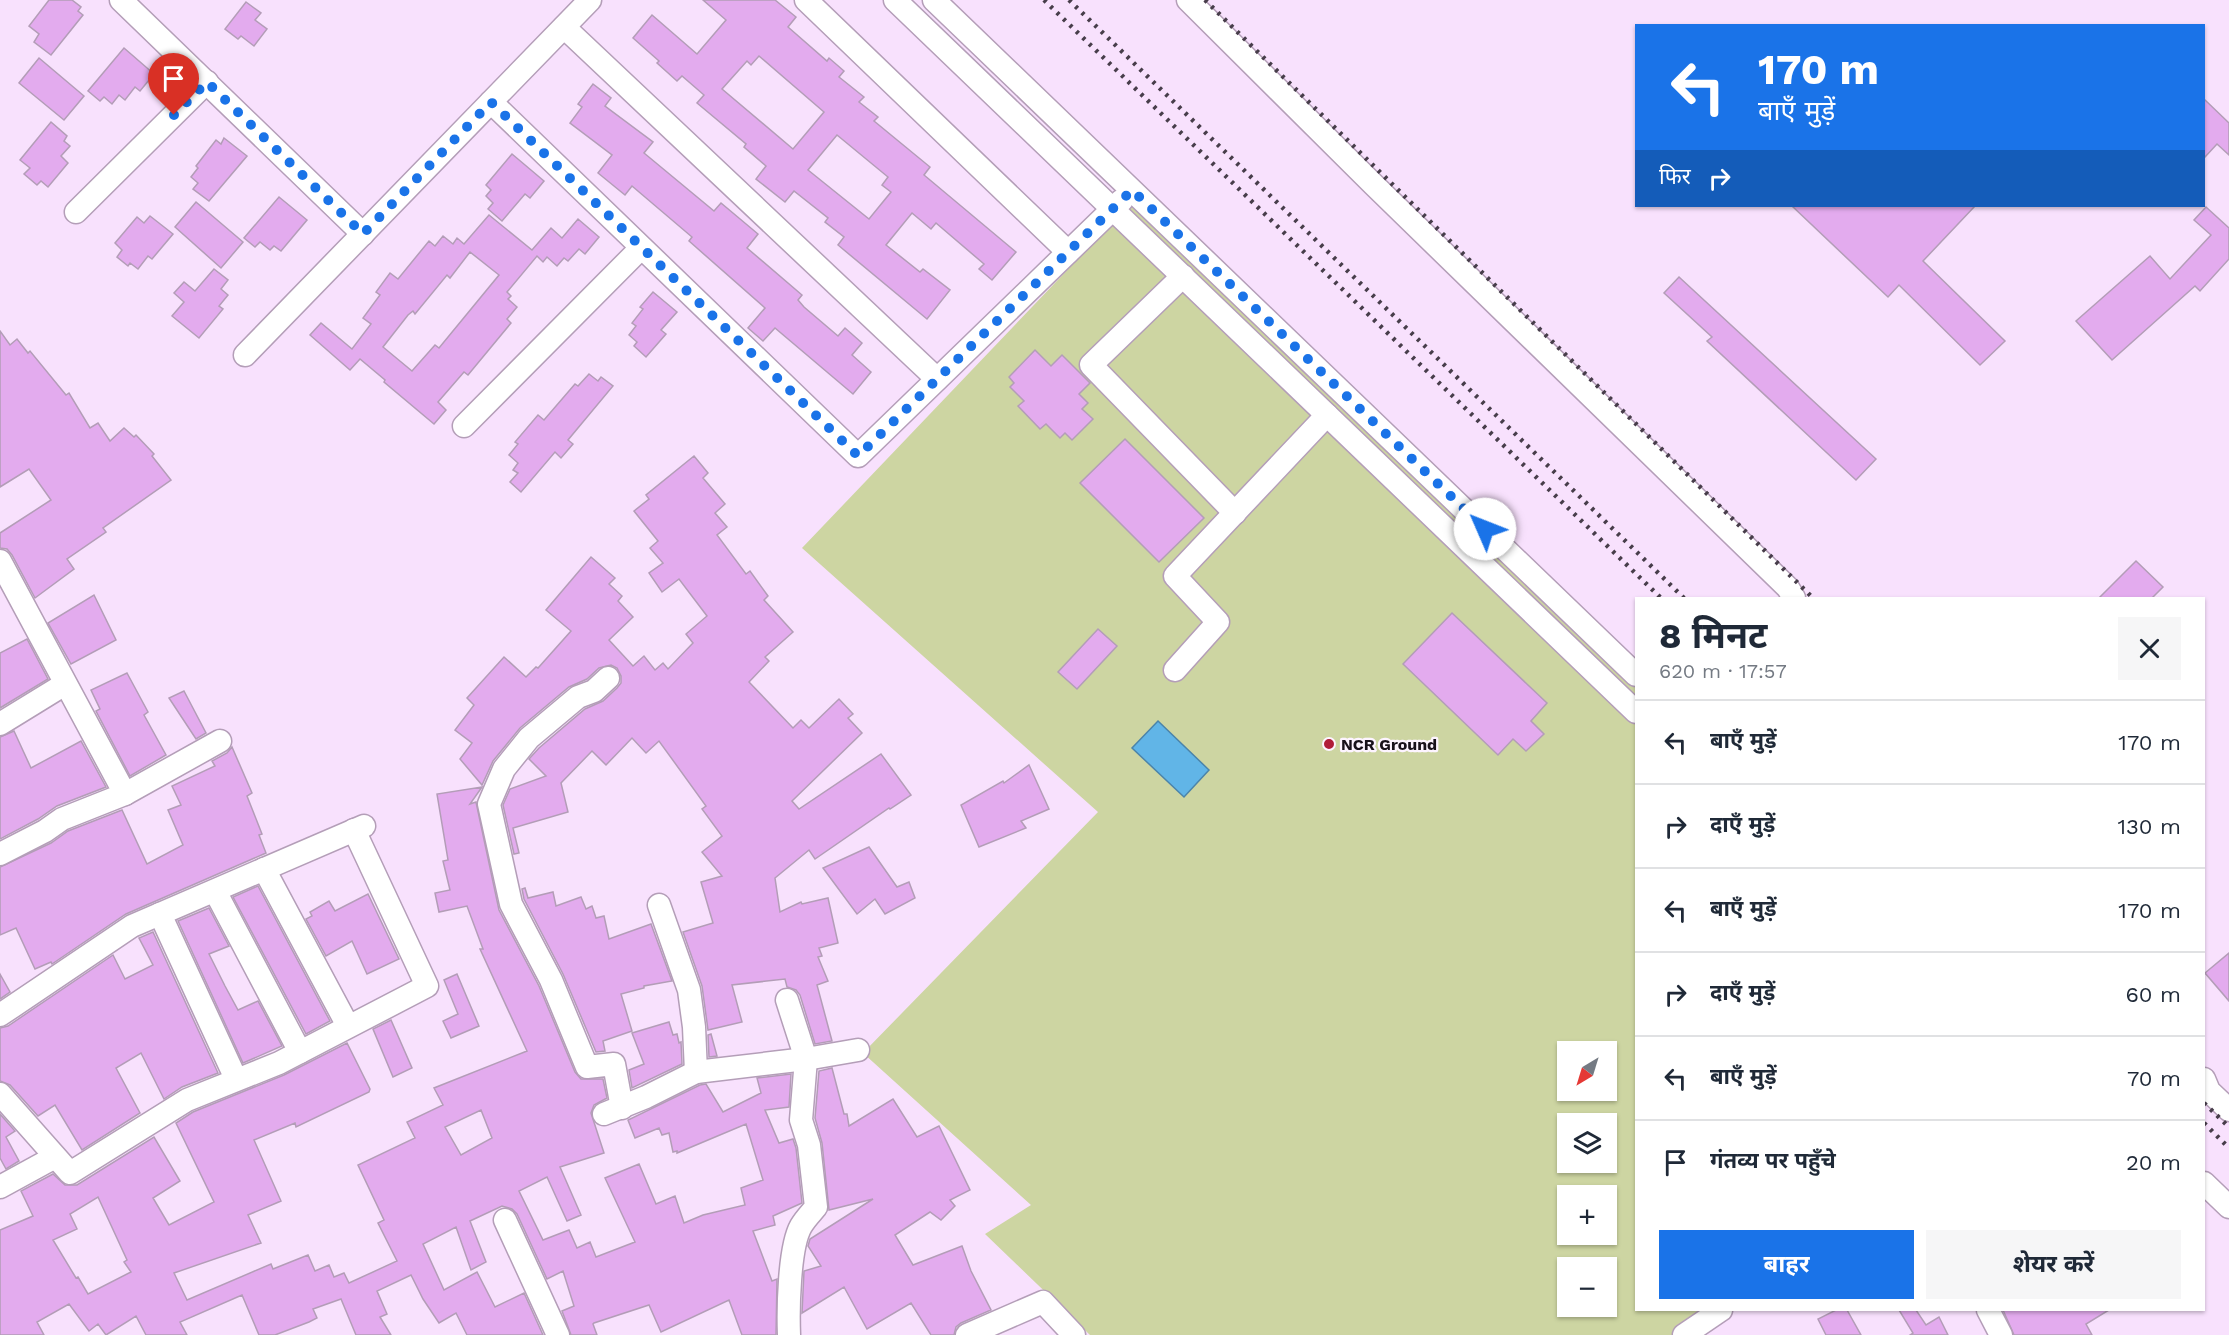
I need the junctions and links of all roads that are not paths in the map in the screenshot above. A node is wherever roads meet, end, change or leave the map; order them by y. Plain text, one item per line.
1 (121, 0) edge
2 (590, 0) edge
3 (806, 0) edge
4 (895, 0) edge
5 (934, 0) edge
6 (1188, 0) edge
7 (564, 27) junction
8 (207, 82) junction
9 (491, 102) junction
10 (1132, 190) junction
11 (1113, 209) junction
12 (76, 212) dead end
13 (363, 234) junction
14 (641, 248) junction
15 (1068, 252) junction
16 (1183, 276) junction
17 (245, 355) dead end
18 (937, 379) junction
19 (1327, 415) junction
20 (464, 426) dead end
21 (1235, 513) junction
22 (0, 561) edge
23 (1793, 597) edge
24 (1175, 670) dead end
25 (1635, 674) edge
26 (608, 678) dead end
27 (65, 684) junction
28 (1635, 711) edge
29 (0, 724) edge
30 (220, 741) dead end
31 (125, 794) junction
32 (0, 854) edge
33 (264, 869) junction
34 (215, 891) junction
35 (659, 905) dead end
36 (160, 914) junction
37 (787, 1000) dead end
38 (0, 1015) edge
39 (348, 1026) junction
40 (858, 1050) dead end
41 (300, 1052) junction
42 (806, 1059) junction
43 (696, 1072) junction
44 (236, 1079) junction
45 (2205, 1081) edge
46 (0, 1094) edge
47 (2229, 1110) edge
48 (55, 1157) junction
49 (2205, 1184) edge
50 (0, 1188) edge
51 (2229, 1207) edge
52 (505, 1220) dead end
53 (1720, 1311) edge
54 (1989, 1311) edge
55 (558, 1335) edge
56 (789, 1335) edge
57 (967, 1335) edge
58 (1074, 1335) edge
59 (1684, 1335) edge
60 (2001, 1335) edge

1 - 8 street
2 - 7 street
3 - 15 street
4 - 11 street
5 - 10 street
6 - 23 street
7 - 9 street
7 - 18 street
8 - 12 street
8 - 13 street
9 - 13 street
9 - 14 street
10 - 11 street
10 - 25 street
11 - 15 street
11 - 16 street
13 - 17 street
14 - 18 street
14 - 20 street
15 - 18 street
16 - 19 street
16 - 21 street
19 - 21 street
19 - 28 street
21 - 24 street
22 - 27 street
26 - 43 street
27 - 29 street
27 - 31 street
30 - 31 street
31 - 32 street
33 - 34 street
33 - 39 street
33 - 39 street
34 - 36 street
34 - 41 street
35 - 43 street
36 - 38 street
36 - 44 street
37 - 42 street
39 - 41 street
40 - 42 street
41 - 44 street
42 - 43 street
42 - 56 street
44 - 48 street
45 - 47 street
46 - 48 street
48 - 50 street
49 - 51 street
52 - 55 street
53 - 59 street
54 - 60 street
57 - 58 street

